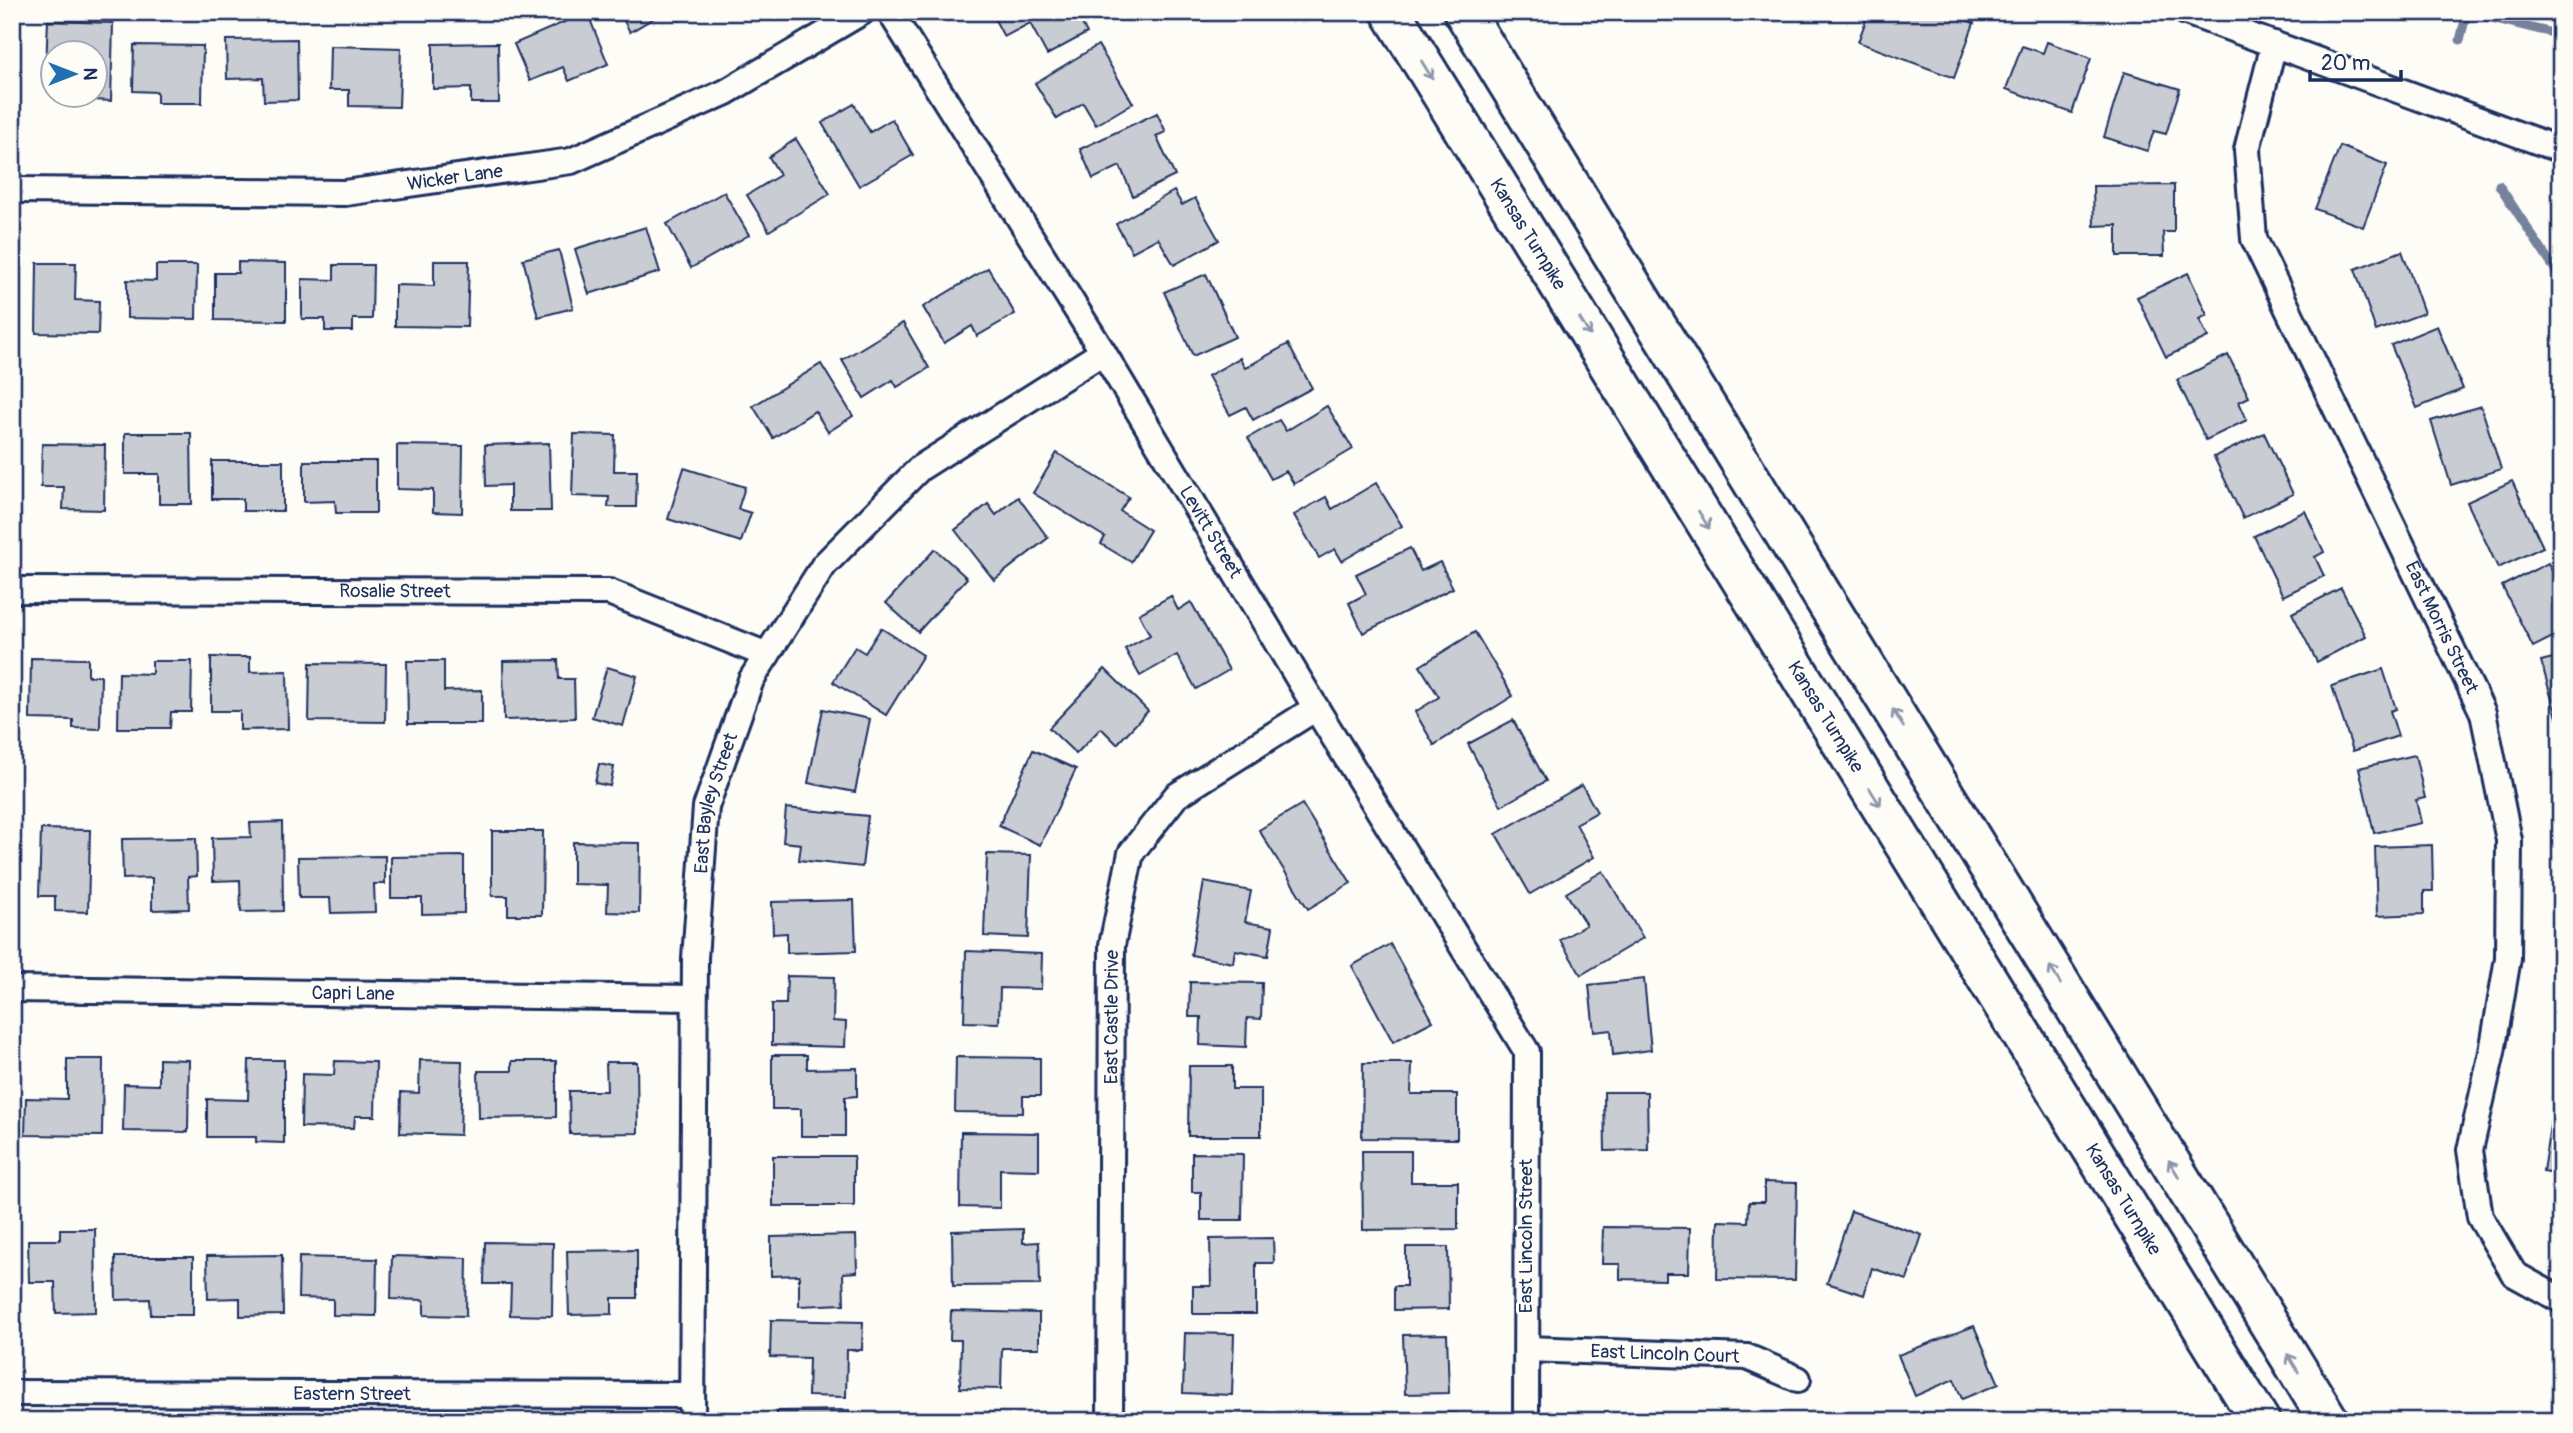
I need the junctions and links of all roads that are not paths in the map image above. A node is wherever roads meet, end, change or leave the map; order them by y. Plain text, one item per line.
1 (862, 12) edge
2 (890, 12) edge
3 (1391, 12) edge
4 (1464, 12) edge
5 (2186, 12) edge
6 (2274, 44) junction
7 (2561, 150) edge
8 (12, 190) edge
9 (1103, 352) junction
10 (12, 590) edge
11 (767, 655) junction
12 (1316, 708) junction
13 (12, 989) edge
14 (694, 998) junction
15 (1527, 1052) joint
16 (2561, 1300) edge
17 (1527, 1349) junction
18 (1798, 1379) dead end
19 (12, 1393) edge
20 (692, 1395) junction
21 (692, 1421) edge
22 (1110, 1421) edge
23 (1526, 1421) edge
24 (2260, 1421) edge
25 (2329, 1421) edge

1 - 8 street, Wicker Lane
2 - 9 street, Levitt Street
3 -> 24 highway, Kansas Turnpike
25 -> 4 highway
5 - 6 street
6 - 7 street
6 - 16 street, East Morris Street
9 - 11 street, East Bayley Street
9 - 12 street, Levitt Street
10 - 11 street, Rosalie Street
11 - 14 street, East Bayley Street
12 - 15 street, Levitt Street
12 - 22 street, East Castle Drive
13 - 14 street, Capri Lane
14 - 20 street, East Bayley Street
15 - 17 street, East Lincoln Street
17 - 18 street, East Lincoln Court
17 - 23 street, East Lincoln Street
19 - 20 street, Eastern Street
20 - 21 street, East Bayley Street

